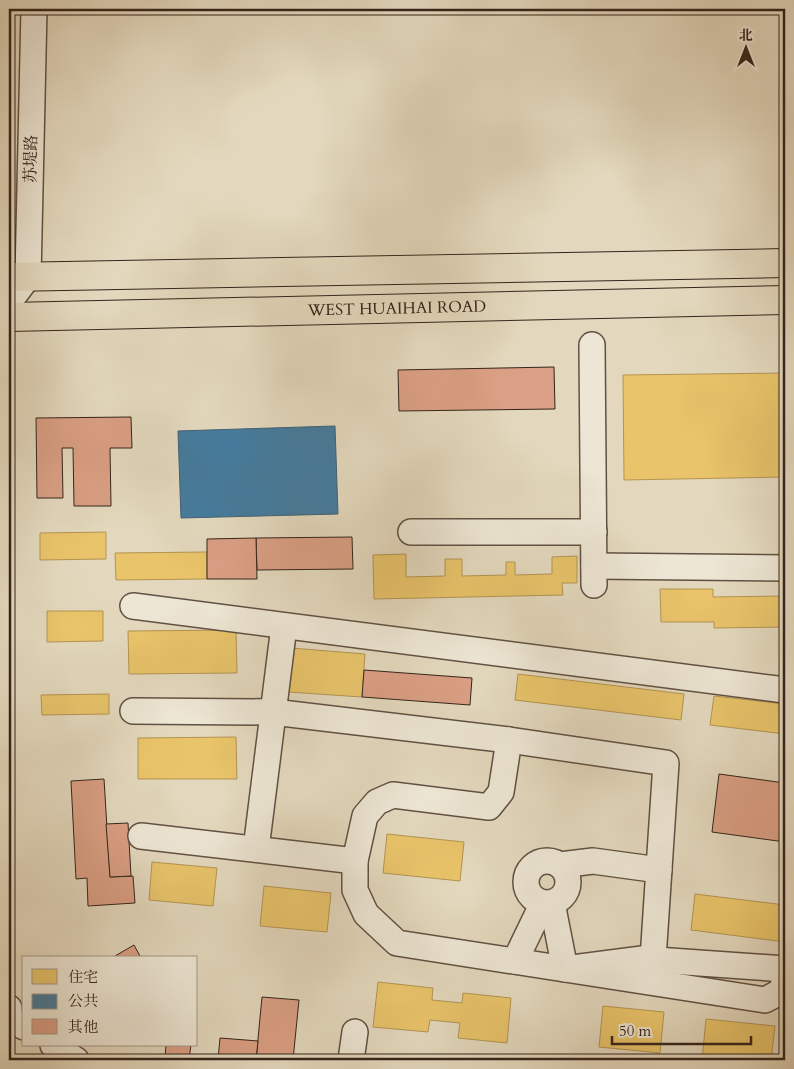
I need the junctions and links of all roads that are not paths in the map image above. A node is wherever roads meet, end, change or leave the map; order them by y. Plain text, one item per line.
1 (34, 9) edge
2 (785, 263) edge
3 (18, 277) edge
4 (785, 300) edge
5 (9, 302) edge
6 (9, 317) edge
7 (592, 344) dead end
8 (411, 532) dead end
9 (594, 532) junction
10 (785, 568) edge
11 (133, 606) dead end
12 (284, 626) junction
13 (785, 690) edge
14 (133, 711) dead end
15 (273, 712) junction
16 (509, 740) junction
17 (141, 836) dead end
18 (256, 849) junction
19 (355, 861) junction
20 (560, 865) junction
21 (659, 870) junction
22 (548, 903) junction
23 (653, 959) junction
24 (515, 961) junction
25 (565, 969) junction
26 (785, 969) edge
27 (785, 977) edge
28 (9, 1008) edge
29 (9, 1018) edge
30 (22, 1026) edge
31 (355, 1032) dead end
32 (55, 1046) edge
33 (76, 1060) edge
34 (351, 1060) edge

1 - 3 street, 苏堤路
2 - 3 main road
3 - 5 street
4 - 6 main road, WEST HUAIHAI ROAD
7 - 9 street
8 - 9 street
9 - 10 street
11 - 12 street
12 - 13 street
12 - 15 street
14 - 15 street
15 - 16 street
15 - 18 street
16 - 19 street
16 - 21 street
17 - 18 street
18 - 19 street
19 - 24 street
20 - 21 street
20 - 22 street
20 - 22 street
21 - 23 street
22 - 24 street
22 - 25 street
23 - 25 street
23 - 26 street
24 - 25 street
25 - 27 street
28 - 29 street
29 - 30 street
31 - 34 street
32 - 33 street

